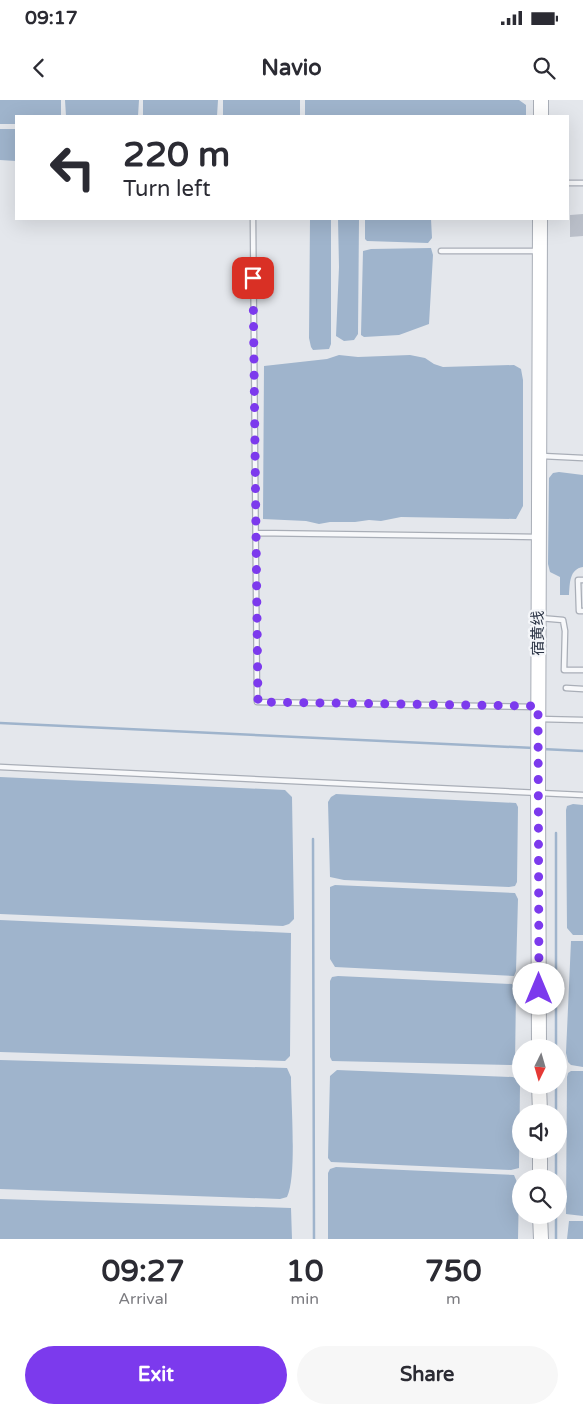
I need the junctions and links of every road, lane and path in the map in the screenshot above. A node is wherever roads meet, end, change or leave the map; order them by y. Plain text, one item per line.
1 (541, 100) edge
2 (541, 115) edge
3 (569, 183) edge
4 (583, 183) edge
5 (252, 220) edge
6 (540, 220) edge
7 (442, 251) dead end
8 (540, 251) junction
9 (539, 456) junction
10 (583, 458) edge
11 (256, 533) junction
12 (538, 537) junction
13 (583, 580) edge
14 (583, 611) edge
15 (538, 618) junction
16 (583, 670) edge
17 (566, 688) dead end
18 (583, 689) edge
19 (538, 718) junction
20 (583, 720) edge
21 (0, 767) edge
22 (538, 794) junction
23 (583, 796) edge
24 (539, 1039) edge
25 (540, 1224) edge
26 (540, 1239) edge

1 - 2 main road
3 - 4 lane
5 - 11 lane
6 - 8 main road, 宿黄线
7 - 8 lane
8 - 9 main road, 宿黄线
9 - 10 lane
9 - 12 main road, 宿黄线
11 - 12 lane
11 - 19 lane
12 - 15 main road, 宿黄线
13 - 14 lane
15 - 16 lane
15 - 19 main road, 宿黄线
17 - 18 lane
19 - 20 lane
19 - 22 main road, 宿黄线
21 - 22 lane
22 - 23 lane
22 - 24 main road, 宿黄线
25 - 26 main road

